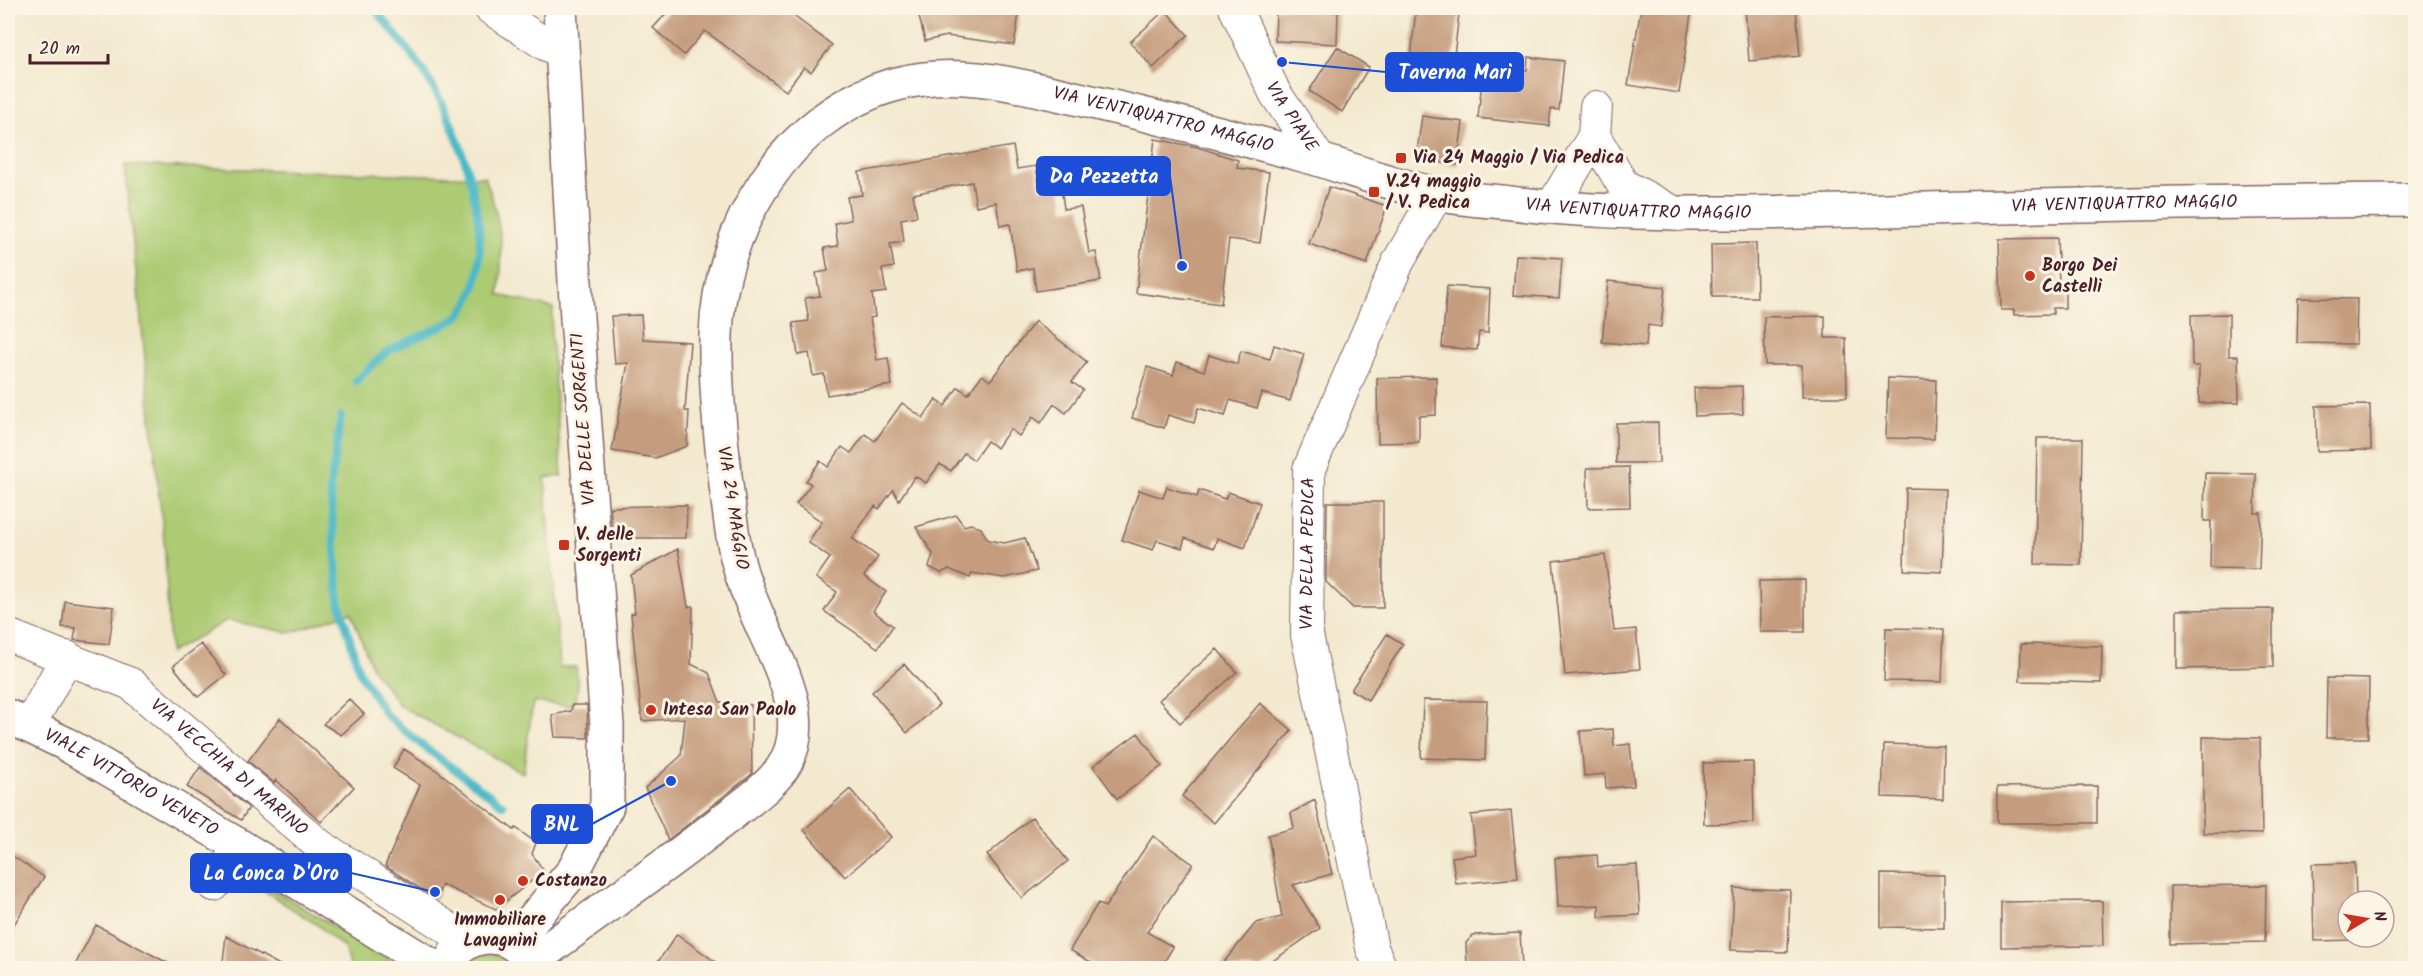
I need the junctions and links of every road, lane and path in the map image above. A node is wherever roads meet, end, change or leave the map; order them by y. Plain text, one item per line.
1 (490, 8) edge
2 (560, 8) edge
3 (1235, 8) edge
4 (562, 52) junction
5 (878, 89) joint
6 (1320, 160) junction
7 (1437, 194) junction
8 (2415, 200) edge
9 (1551, 208) junction
10 (1679, 215) junction
11 (8, 635) edge
12 (67, 657) junction
13 (18, 721) edge
14 (240, 846) junction
15 (214, 885) dead end
16 (468, 941) junction
17 (524, 958) edge
18 (435, 969) edge
19 (448, 969) edge
20 (1380, 969) edge

1 - 4 street
2 - 4 main road, VIA DELLE SORGENTI
3 - 6 street, VIA PIAVE
4 - 17 main road, VIA DELLE SORGENTI
5 - 6 main road, VIA VENTIQUATTRO MAGGIO
5 - 17 main road, VIA 24 MAGGIO
6 - 7 main road, VIA VENTIQUATTRO MAGGIO
7 - 9 main road, VIA VENTIQUATTRO MAGGIO
7 - 20 street, VIA DELLA PEDICA
8 - 10 main road, VIA VENTIQUATTRO MAGGIO
9 - 10 main road, VIA VENTIQUATTRO MAGGIO
9 - 10 street
11 - 12 street, VIA VECCHIA DI MARINO
12 - 13 street
12 - 16 street, VIA VECCHIA DI MARINO
13 - 14 main road, VIALE VITTORIO VENETO
14 - 15 street
14 - 18 main road, VIALE VITTORIO VENETO
16 - 17 main road
16 - 19 main road

